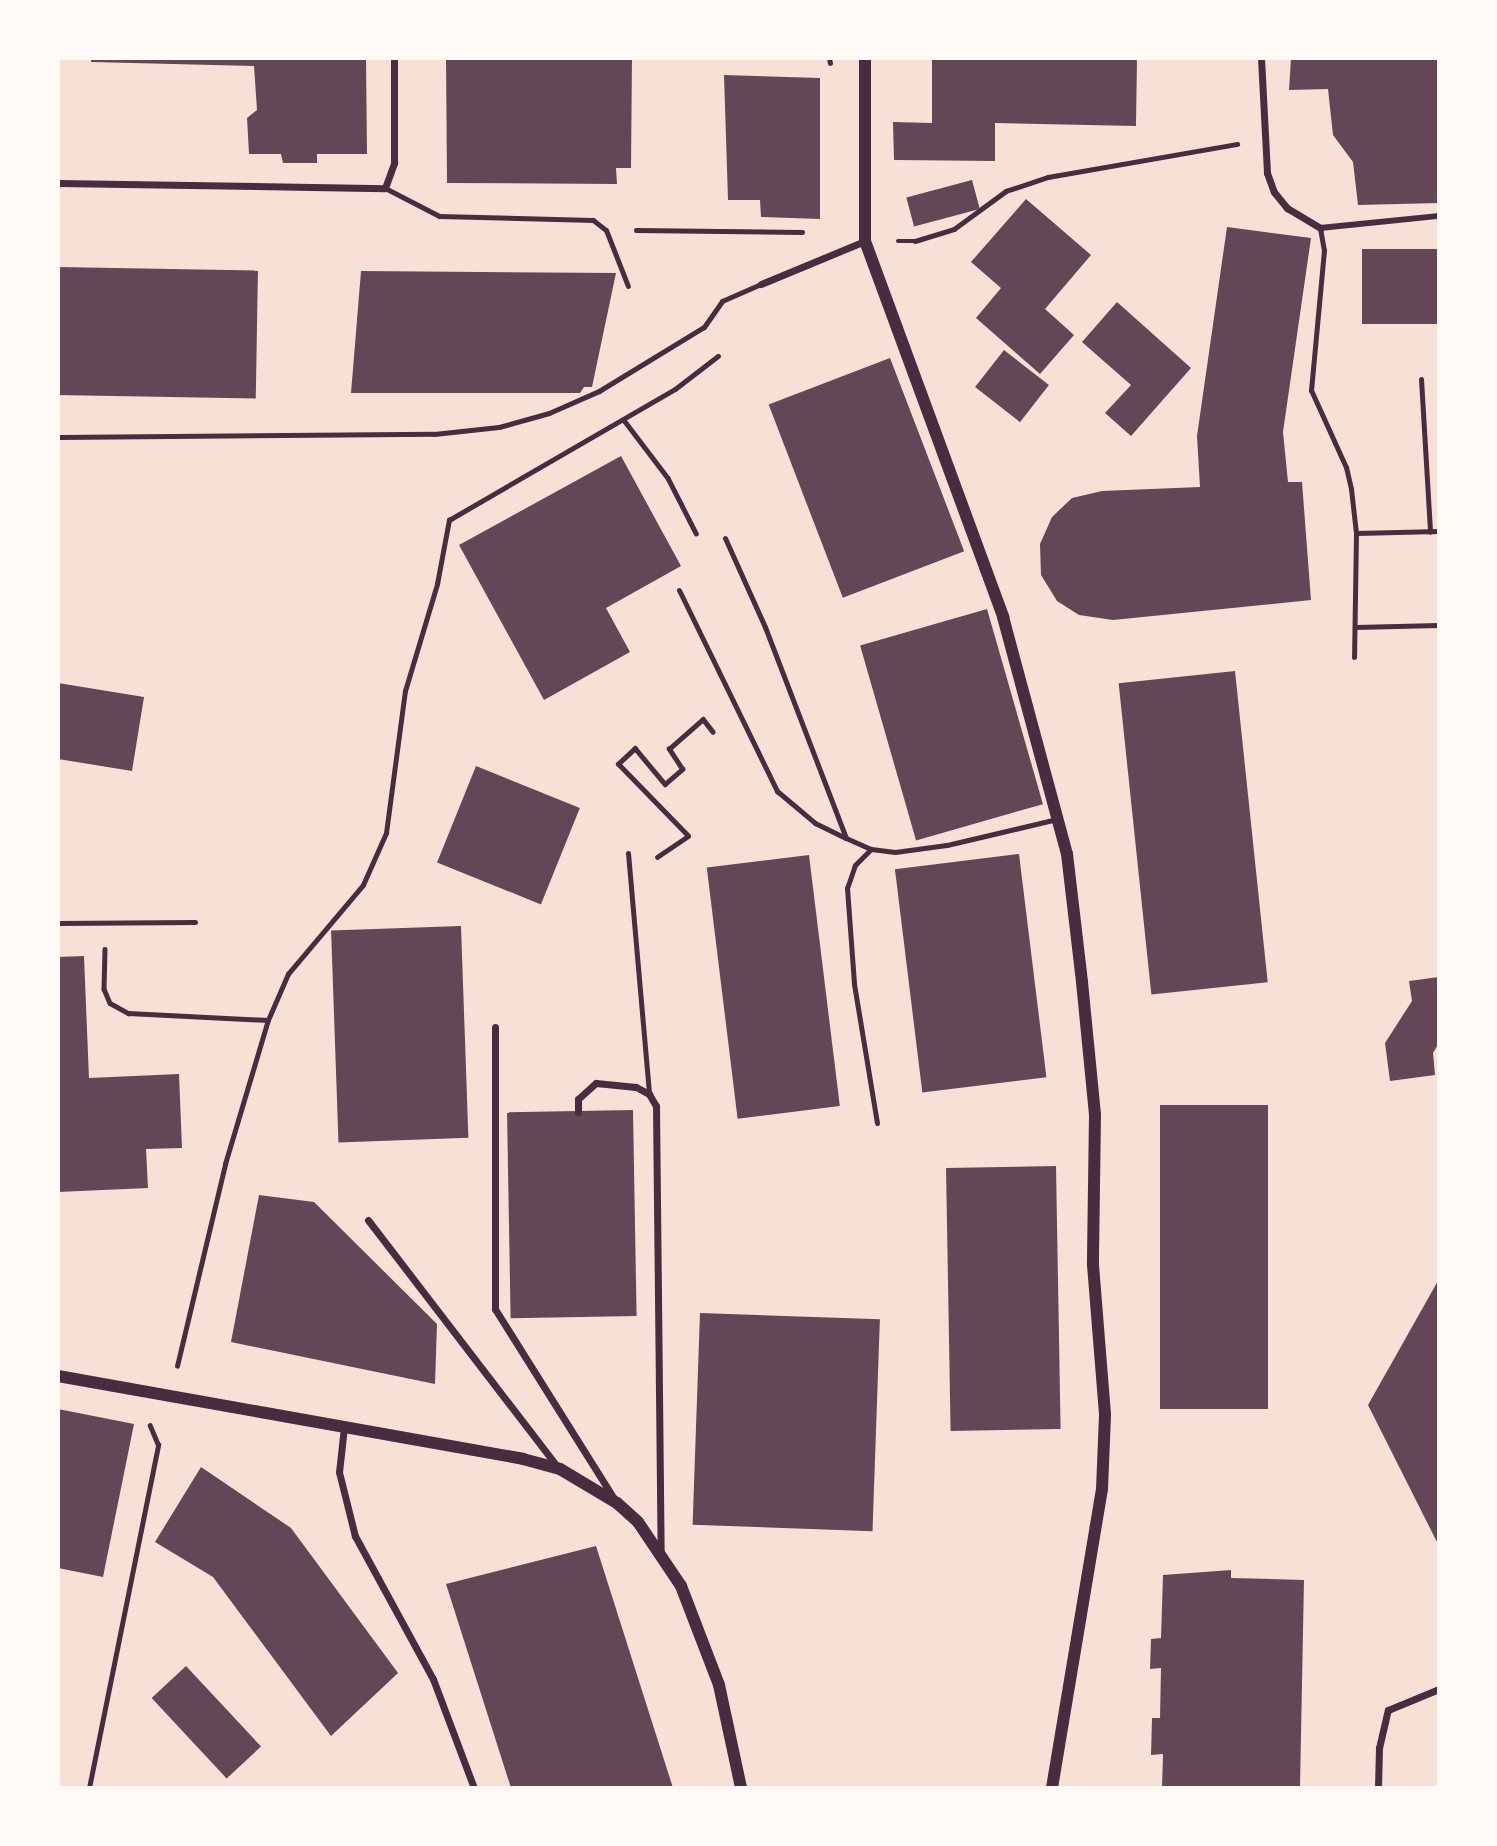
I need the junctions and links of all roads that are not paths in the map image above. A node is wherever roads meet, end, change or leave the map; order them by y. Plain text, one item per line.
1 (394, 58) edge
2 (865, 58) edge
3 (1261, 58) edge
4 (58, 183) edge
5 (385, 188) junction
6 (1439, 216) edge
7 (1320, 228) junction
8 (865, 241) junction
9 (761, 284) joint
10 (628, 286) dead end
11 (1421, 379) dead end
12 (58, 437) edge
13 (1430, 531) junction
14 (1439, 531) edge
15 (1356, 533) junction
16 (725, 538) dead end
17 (678, 590) dead end
18 (1439, 625) edge
19 (1355, 627) junction
20 (1354, 657) dead end
21 (1057, 819) junction
22 (846, 838) junction
23 (871, 849) junction
24 (628, 853) dead end
25 (195, 922) dead end
26 (58, 923) edge
27 (495, 1027) dead end
28 (649, 1094) junction
29 (578, 1112) dead end
30 (877, 1123) dead end
31 (368, 1220) dead end
32 (58, 1377) edge
33 (344, 1426) junction
34 (560, 1469) junction
35 (617, 1503) junction
36 (661, 1552) junction
37 (1439, 1689) edge
38 (474, 1788) edge
39 (741, 1788) edge
40 (1052, 1788) edge
41 (1378, 1788) edge

1 - 5 street
2 - 8 street
3 - 7 street
4 - 5 street
5 - 10 lane
6 - 7 street
7 - 15 lane
8 - 9 street
8 - 21 street
9 - 12 lane
11 - 13 lane
13 - 14 lane
13 - 15 lane
15 - 19 lane
16 - 22 lane
17 - 22 lane
18 - 19 lane
19 - 20 lane
21 - 23 lane
21 - 40 street
22 - 23 lane
23 - 30 lane
24 - 28 lane
25 - 26 lane
27 - 35 street
28 - 29 street
28 - 36 street
31 - 34 street
32 - 33 street
33 - 34 street
33 - 38 street
34 - 35 street
35 - 36 street
36 - 39 street
37 - 41 street

